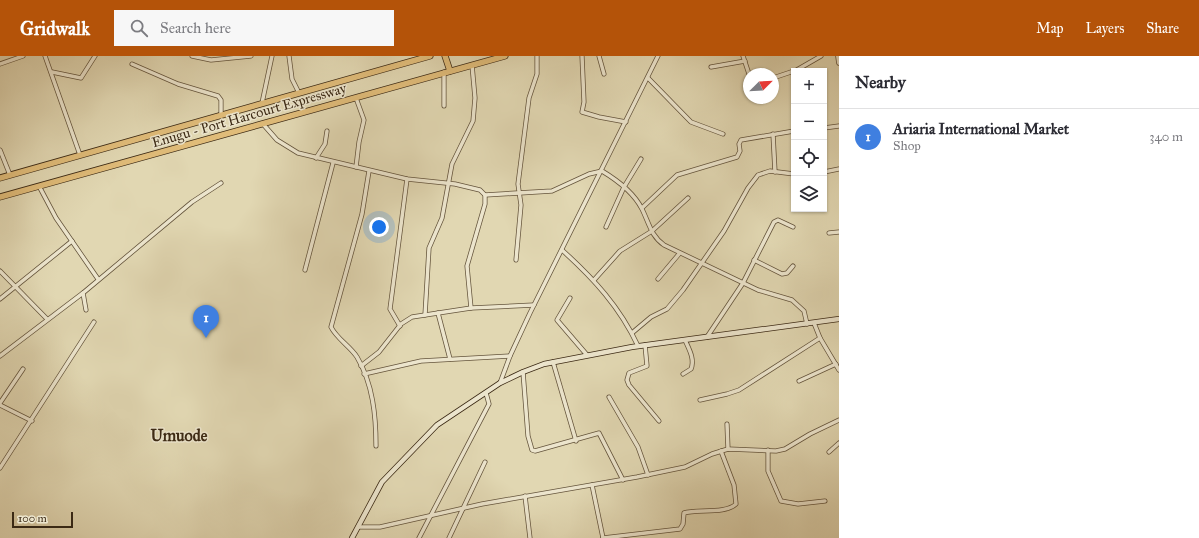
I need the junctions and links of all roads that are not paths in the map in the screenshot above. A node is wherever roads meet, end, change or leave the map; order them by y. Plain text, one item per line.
1 (23, 56) edge
2 (44, 56) edge
3 (95, 56) edge
4 (192, 56) edge
5 (251, 56) edge
6 (272, 56) edge
7 (289, 56) edge
8 (428, 56) edge
9 (445, 56) edge
10 (505, 56) edge
11 (537, 56) edge
12 (582, 56) edge
13 (599, 56) edge
14 (658, 56) edge
15 (743, 56) edge
16 (821, 56) edge
17 (838, 56) edge
18 (211, 58) edge
19 (745, 61) junction
20 (839, 63) edge
21 (0, 64) edge
22 (132, 64) dead end
23 (472, 65) junction
24 (711, 67) dead end
25 (747, 68) edge
26 (799, 68) edge
27 (52, 72) junction
28 (447, 72) junction
29 (791, 72) edge
30 (604, 74) dead end
31 (779, 76) edge
32 (648, 78) junction
33 (299, 93) junction
34 (356, 98) junction
35 (262, 103) junction
36 (444, 106) dead end
37 (221, 115) junction
38 (626, 122) junction
39 (263, 124) junction
40 (839, 126) edge
41 (827, 128) edge
42 (327, 131) dead end
43 (791, 131) edge
44 (723, 134) dead end
45 (773, 134) junction
46 (0, 150) edge
47 (80, 155) junction
48 (316, 158) junction
49 (641, 159) dead end
50 (333, 163) junction
51 (356, 167) junction
52 (839, 169) edge
53 (602, 171) junction
54 (827, 171) edge
55 (369, 172) junction
56 (775, 172) junction
57 (791, 174) edge
58 (10, 175) junction
59 (0, 178) edge
60 (407, 180) junction
61 (221, 183) dead end
62 (448, 184) junction
63 (39, 186) junction
64 (624, 187) junction
65 (519, 194) junction
66 (485, 195) junction
67 (0, 197) edge
68 (688, 198) dead end
69 (642, 208) junction
70 (606, 227) dead end
71 (793, 227) dead end
72 (652, 232) junction
73 (839, 232) edge
74 (829, 233) dead end
75 (72, 241) junction
76 (562, 250) junction
77 (679, 254) junction
78 (516, 260) dead end
79 (754, 260) junction
80 (700, 264) junction
81 (793, 266) dead end
82 (305, 270) dead end
83 (0, 271) edge
84 (98, 279) junction
85 (658, 279) dead end
86 (594, 280) junction
87 (743, 283) junction
88 (16, 286) junction
89 (83, 293) junction
90 (570, 298) dead end
91 (0, 299) edge
92 (534, 305) junction
93 (471, 308) junction
94 (86, 310) dead end
95 (438, 313) junction
96 (425, 315) junction
97 (47, 319) junction
98 (839, 319) edge
99 (94, 322) dead end
100 (814, 323) junction
101 (807, 324) junction
102 (400, 326) junction
103 (632, 333) junction
104 (707, 337) junction
105 (820, 338) junction
106 (685, 340) junction
107 (645, 345) junction
108 (638, 346) junction
109 (588, 355) junction
110 (0, 356) edge
111 (510, 356) junction
112 (450, 359) junction
113 (553, 362) junction
114 (836, 364) junction
115 (361, 366) junction
116 (23, 369) dead end
117 (839, 370) edge
118 (523, 372) junction
119 (364, 374) junction
120 (682, 374) dead end
121 (799, 381) dead end
122 (500, 383) junction
123 (486, 393) junction
124 (608, 397) dead end
125 (700, 400) dead end
126 (0, 404) edge
127 (660, 420) dead end
128 (839, 420) edge
129 (32, 421) junction
130 (727, 424) dead end
131 (576, 441) junction
132 (839, 443) edge
133 (376, 446) dead end
134 (728, 449) junction
135 (768, 450) junction
136 (721, 451) junction
137 (829, 452) dead end
138 (485, 462) dead end
139 (0, 468) edge
140 (648, 475) junction
141 (623, 480) junction
142 (592, 485) junction
143 (525, 496) junction
144 (825, 501) dead end
145 (463, 509) junction
146 (430, 516) junction
147 (358, 527) junction
148 (608, 537) edge
149 (352, 538) edge
150 (419, 538) edge
151 (449, 538) edge
152 (530, 538) edge
153 (603, 538) edge

1 - 21 street
2 - 27 street
3 - 27 street
4 - 18 street
5 - 18 street
6 - 35 street
7 - 33 street
8 - 33 highway, Enugu - Port Harcourt Expressway
9 - 28 highway
10 - 23 highway, Enugu - Port Harcourt Expressway
11 - 65 street
12 - 38 street
13 - 30 street
14 - 32 street
15 - 19 street
16 - 26 street
17 - 20 street
19 - 24 street
19 - 25 street
22 - 37 street
23 - 28 highway, Enugu - Port Harcourt Expressway
23 - 62 street
27 - 47 street
28 - 34 highway, Enugu - Port Harcourt Expressway
28 - 36 street
29 - 31 street
32 - 38 street
32 - 44 street
33 - 35 highway, Enugu - Port Harcourt Expressway
34 - 39 highway, Enugu - Port Harcourt Expressway
34 - 51 street
35 - 37 highway, Enugu - Port Harcourt Expressway
37 - 47 highway, Enugu - Port Harcourt Expressway
38 - 53 street
39 - 48 street
39 - 63 highway, Enugu - Port Harcourt Expressway
40 - 41 street
42 - 48 street
43 - 45 street
45 - 56 street
45 - 69 street
46 - 58 street
47 - 58 highway, Enugu - Port Harcourt Expressway
48 - 50 street
49 - 64 street
50 - 51 street
50 - 82 street
51 - 55 street
52 - 54 street
53 - 64 street
53 - 65 street
53 - 76 street
55 - 60 street
55 - 115 street
56 - 57 street
56 - 80 street
58 - 59 highway, Enugu - Port Harcourt Expressway
60 - 62 street
60 - 102 street
61 - 84 street
62 - 66 street
62 - 96 street
63 - 67 highway, Enugu - Port Harcourt Expressway
63 - 75 street
64 - 69 street
64 - 70 street
65 - 66 street
65 - 78 street
66 - 93 street
68 - 72 street
69 - 72 street
71 - 79 street
72 - 77 street
72 - 86 street
73 - 74 street
75 - 84 street
75 - 88 street
76 - 86 street
76 - 92 street
77 - 80 street
77 - 85 street
79 - 81 street
79 - 87 street
80 - 87 street
80 - 103 street
83 - 88 street
84 - 89 street
86 - 103 street
87 - 101 street
87 - 104 street
88 - 91 street
88 - 97 street
89 - 94 street
89 - 97 street
90 - 109 street
92 - 93 street
92 - 111 street
93 - 95 street
95 - 96 street
95 - 112 street
96 - 102 street
97 - 110 street
98 - 100 main road
99 - 129 street
100 - 101 main road
100 - 105 street
101 - 104 main road
102 - 115 street
103 - 108 street
104 - 106 main road
105 - 114 street
105 - 125 street
106 - 107 main road
106 - 120 street
107 - 108 main road
107 - 127 street
108 - 109 main road
109 - 113 main road
111 - 112 street
111 - 122 street
112 - 119 street
113 - 118 main road
113 - 131 street
114 - 117 street
114 - 121 street
115 - 119 street
116 - 126 street
118 - 122 main road
118 - 131 street
119 - 133 street
122 - 123 main road
123 - 146 street
123 - 147 main road
124 - 140 street
126 - 129 street
128 - 135 street
129 - 139 street
130 - 134 street
131 - 141 street
132 - 137 street
134 - 135 street
134 - 136 street
135 - 144 street
136 - 140 street
136 - 148 street
138 - 145 street
140 - 141 street
141 - 142 street
142 - 143 street
142 - 153 street
143 - 145 street
143 - 152 street
145 - 146 street
145 - 151 street
146 - 147 street
146 - 150 street
147 - 149 main road
148 - 153 street

